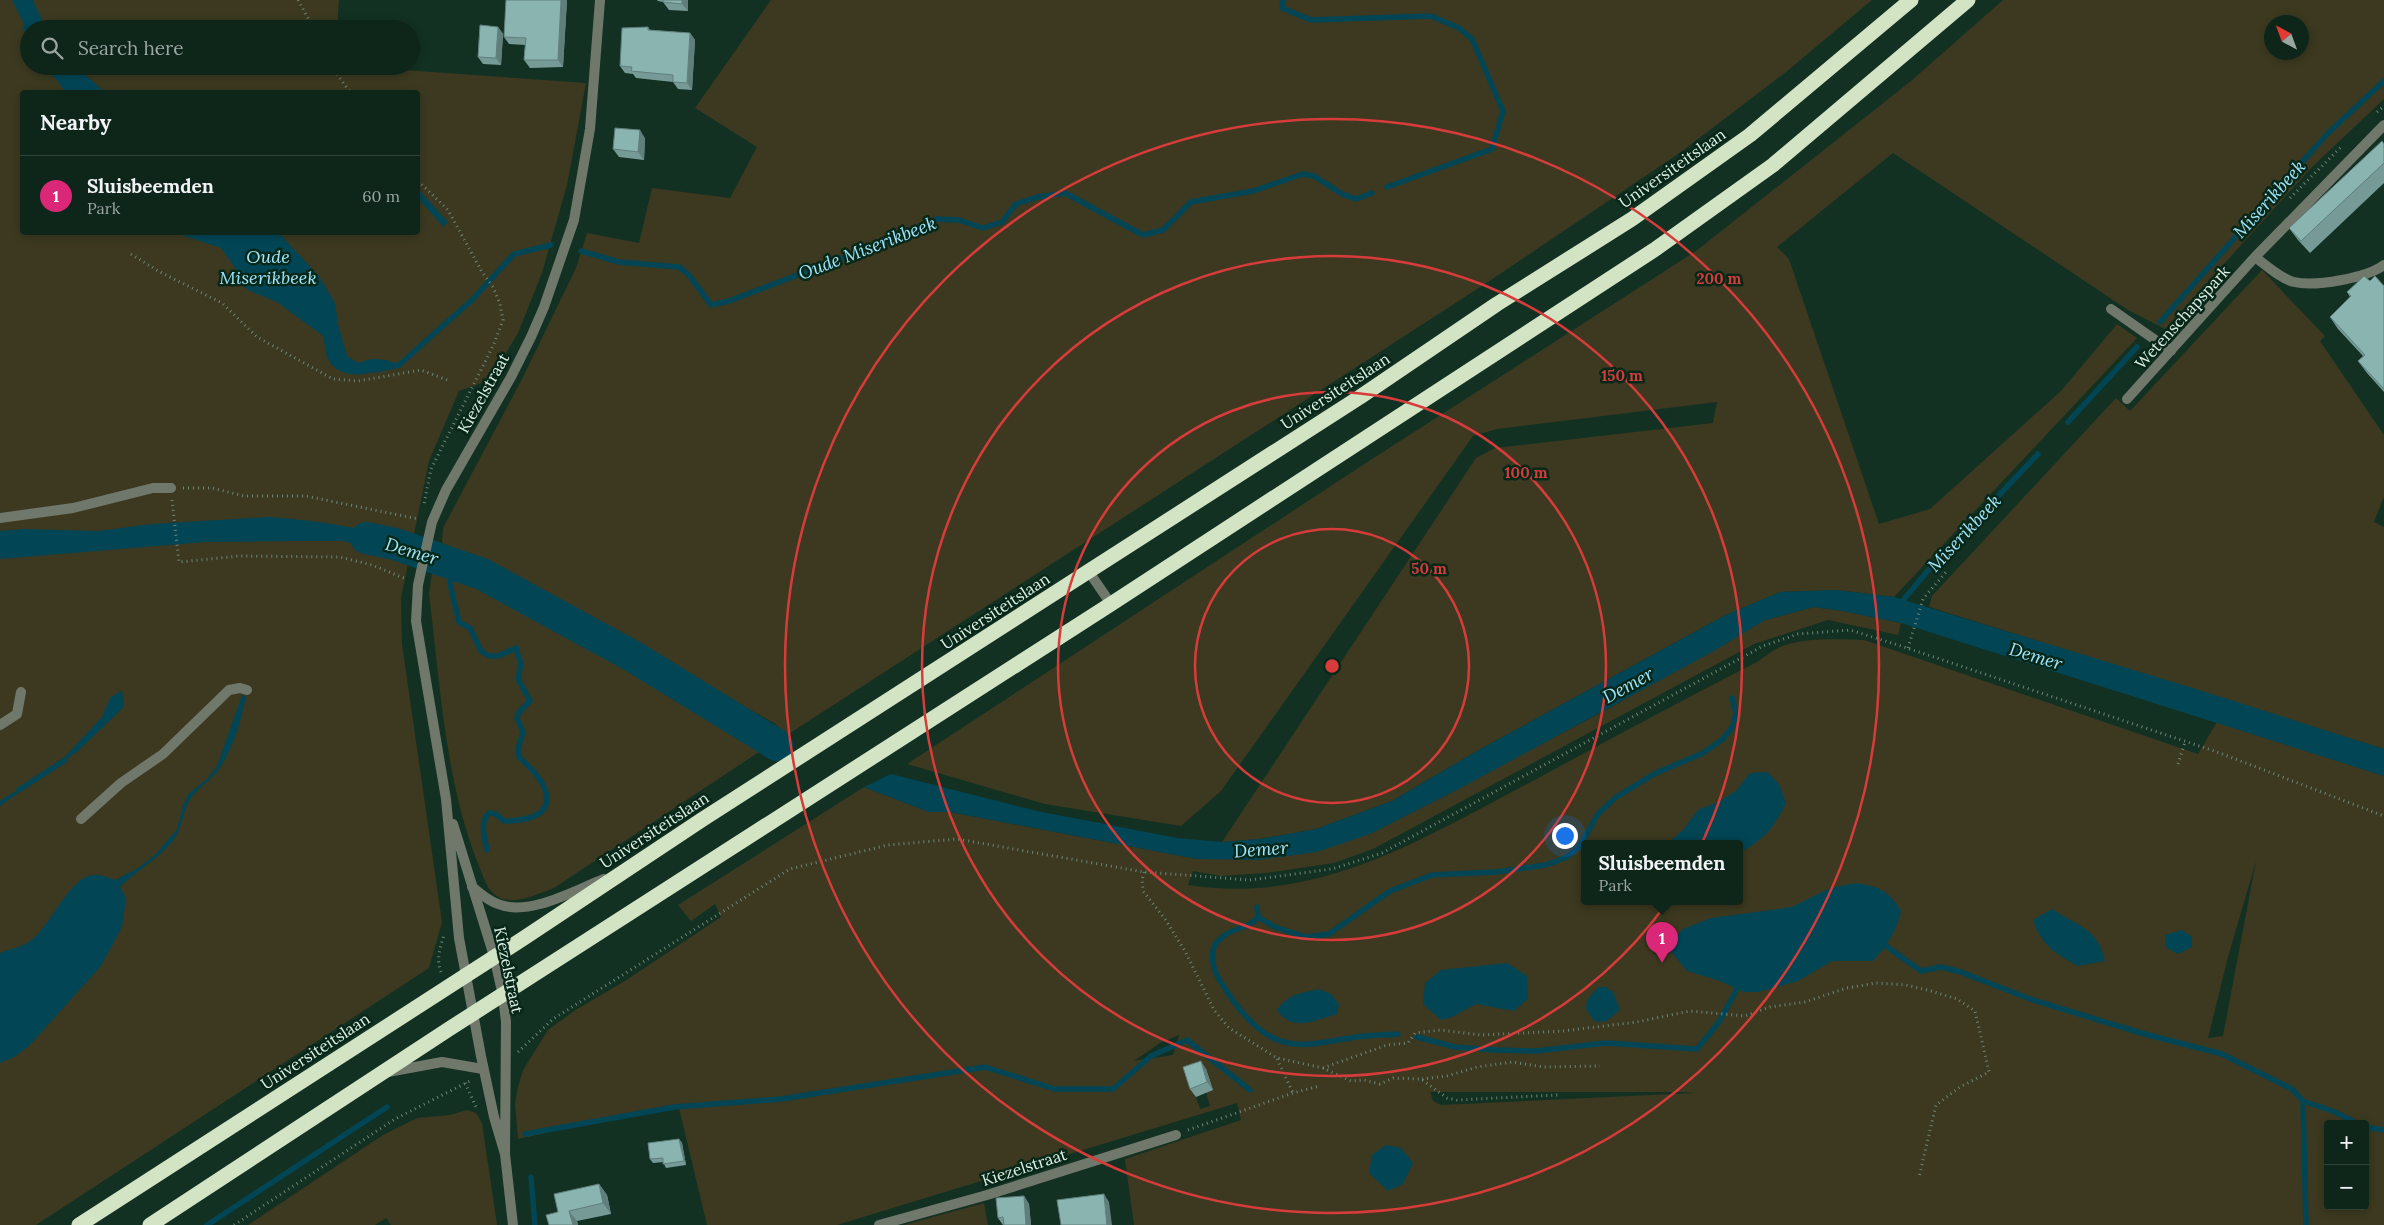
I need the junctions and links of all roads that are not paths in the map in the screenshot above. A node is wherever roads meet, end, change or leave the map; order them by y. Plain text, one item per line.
1 (600, 0) edge
2 (1911, 0) edge
3 (1968, 0) edge
4 (2384, 125) edge
5 (2255, 257) junction
6 (2384, 265) edge
7 (2111, 309) dead end
8 (2171, 351) junction
9 (2127, 399) dead end
10 (172, 488) road end
11 (0, 518) edge
12 (1089, 572) junction
13 (1111, 604) junction
14 (247, 690) dead end
15 (21, 692) dead end
16 (0, 725) edge
17 (446, 799) junction
18 (81, 819) dead end
19 (622, 872) junction
20 (472, 887) junction
21 (494, 956) junction
22 (465, 975) junction
23 (503, 996) junction
24 (474, 1013) junction
25 (483, 1069) junction
26 (384, 1073) junction
27 (1176, 1135) road end
28 (505, 1154) junction
29 (79, 1225) edge
30 (150, 1225) edge
31 (512, 1225) edge
32 (879, 1225) edge

1 - 17 street, Kiezelstraat
2 - 12 highway, Universiteitslaan
3 - 13 highway
4 - 5 street, Wetenschapspark
5 - 6 street
5 - 8 street, Wetenschapspark
7 - 8 street
8 - 9 street, Wetenschapspark
10 - 11 street
12 - 13 street
12 - 19 highway, Universiteitslaan
13 - 23 highway
14 - 18 street
15 - 16 street
17 - 20 street, Kiezelstraat
17 - 22 street, Kiezelstraat
19 - 20 street
19 - 21 highway, Universiteitslaan
20 - 21 street, Kiezelstraat
21 - 22 highway, Universiteitslaan
21 - 23 street, Kiezelstraat
22 - 24 street, Kiezelstraat
22 - 29 highway, Universiteitslaan
23 - 24 highway
23 - 28 street, Kiezelstraat
24 - 25 street, Kiezelstraat
24 - 26 highway
25 - 26 street
25 - 28 street, Kiezelstraat
26 - 30 highway
27 - 32 street, Kiezelstraat
28 - 31 street, Kiezelstraat

